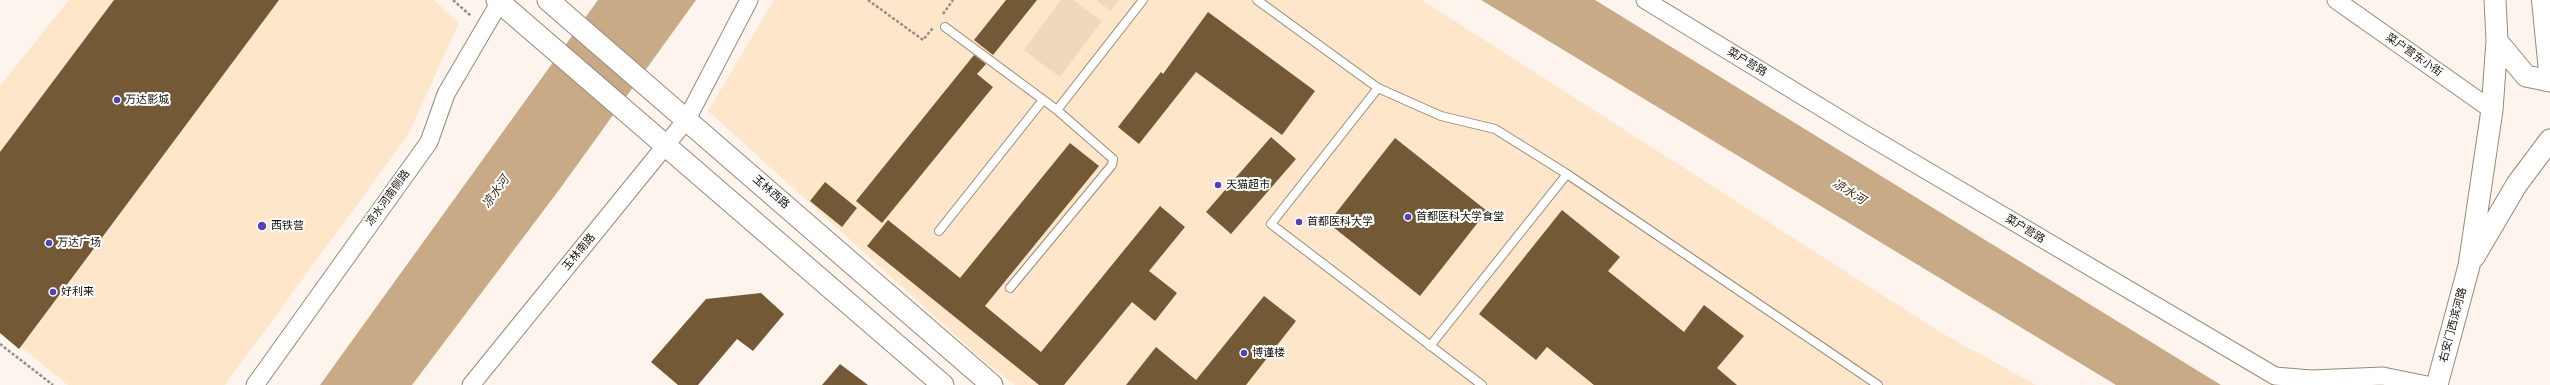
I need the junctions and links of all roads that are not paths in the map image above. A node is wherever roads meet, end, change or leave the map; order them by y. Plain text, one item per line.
1 (548, 0) edge
2 (749, 0) edge
3 (1142, 0) edge
4 (1257, 0) edge
5 (1646, 0) edge
6 (2336, 0) edge
7 (2495, 0) edge
8 (2543, 0) edge
9 (499, 1) edge
10 (945, 27) dead end
11 (2497, 41) junction
12 (2550, 71) edge
13 (2550, 81) edge
14 (1378, 88) junction
15 (1044, 100) junction
16 (1058, 110) junction
17 (2492, 110) junction
18 (687, 119) junction
19 (2550, 140) edge
20 (667, 147) junction
21 (1567, 174) junction
22 (939, 231) dead end
23 (2469, 266) junction
24 (1010, 288) dead end
25 (1430, 346) junction
26 (255, 385) edge
27 (471, 385) edge
28 (943, 385) edge
29 (992, 385) edge
30 (1482, 385) edge
31 (1878, 385) edge
32 (2427, 385) edge
33 (2437, 385) edge

1 - 18 street, 玉林西路
2 - 18 street, 玉林南路
3 - 16 lane
4 - 14 lane
5 - 32 street, 菜户营路
6 - 17 street, 菜户营东小街
7 - 11 street
8 - 12 highway
9 - 20 street
9 - 26 street, 凉水河南侧路
10 - 15 lane
11 - 13 street
11 - 17 street
14 - 21 lane
14 - 25 lane
15 - 16 lane
15 - 22 lane
16 - 24 lane
17 - 23 street
18 - 20 street, 玉林南路
18 - 29 street, 玉林西路
19 - 23 street
20 - 27 street, 玉林南路
20 - 28 street
21 - 25 lane
21 - 31 lane
23 - 33 street, 右安门西滨河路
25 - 30 lane

